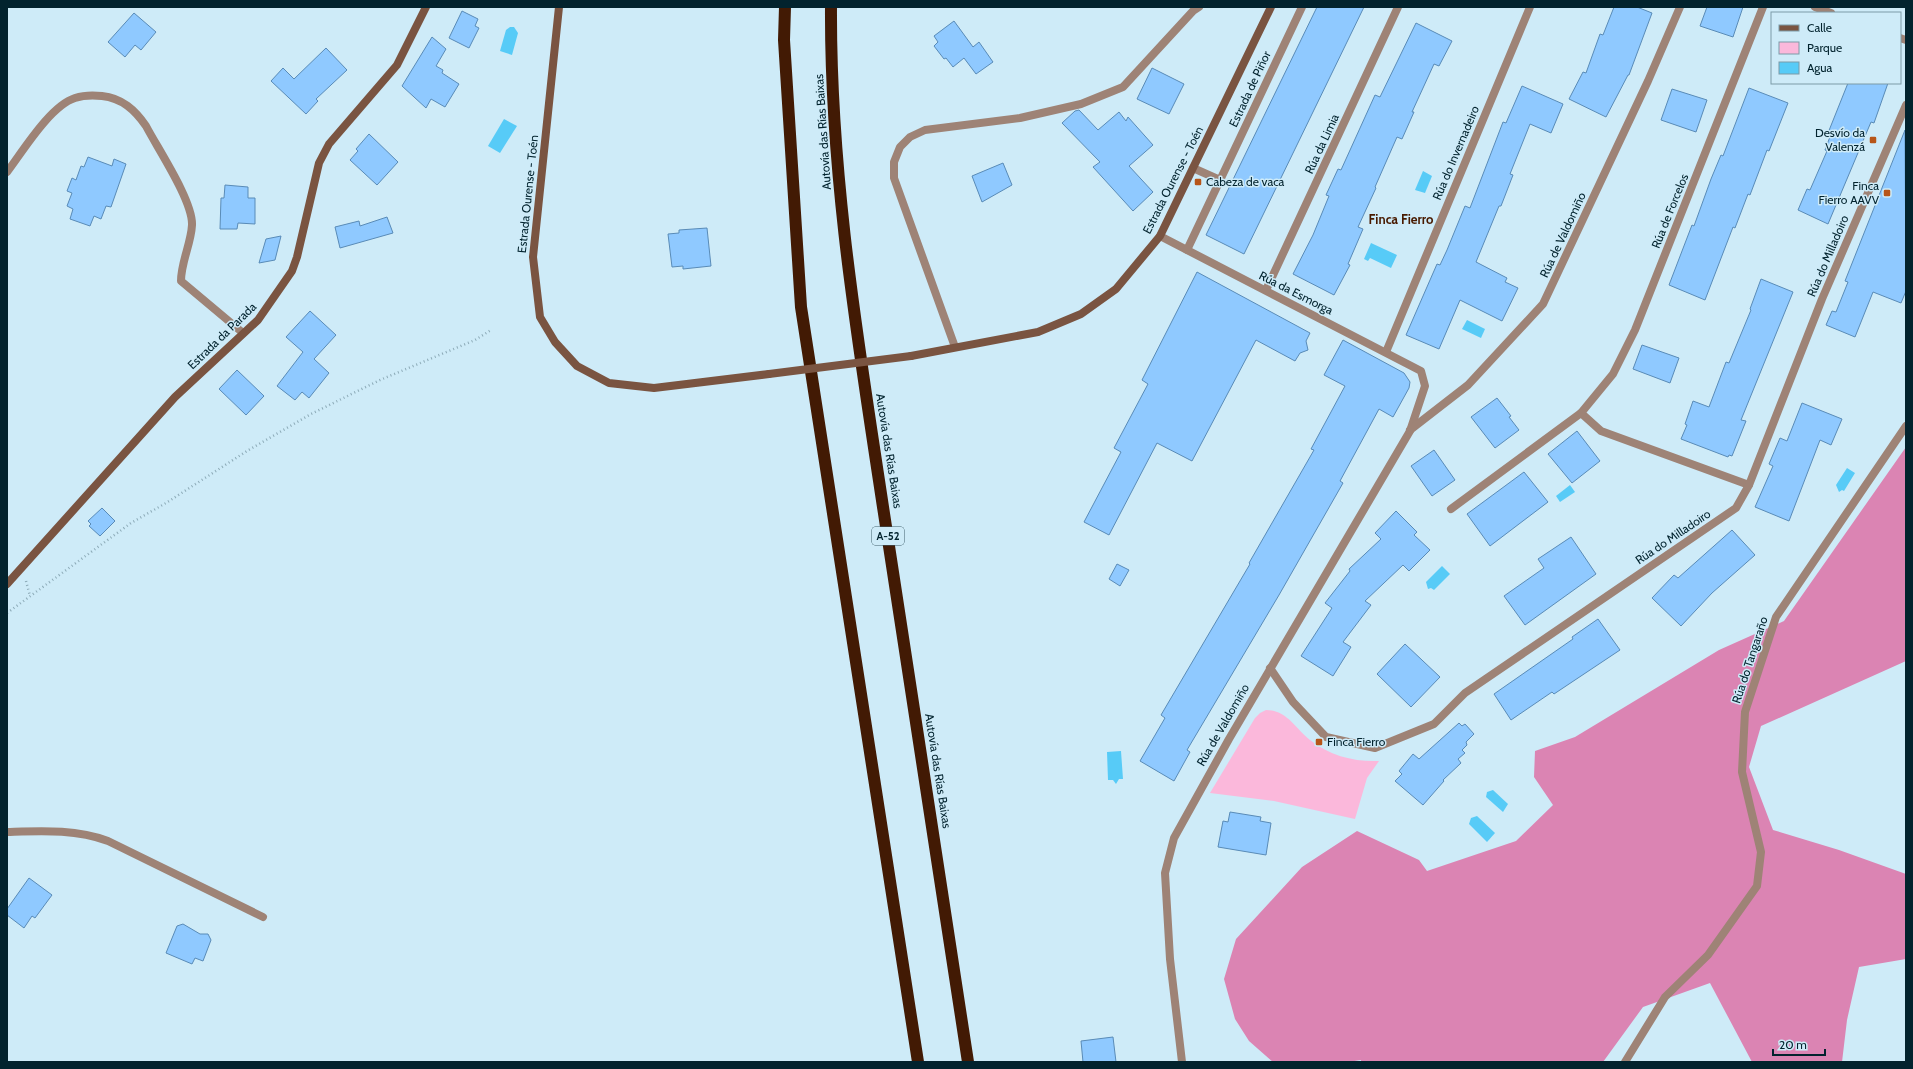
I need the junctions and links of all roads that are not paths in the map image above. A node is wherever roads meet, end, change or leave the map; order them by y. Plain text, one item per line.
1 (426, 7) edge
2 (559, 7) edge
3 (785, 7) edge
4 (831, 7) edge
5 (1199, 7) edge
6 (1271, 7) edge
7 (1302, 7) edge
8 (1398, 7) edge
9 (1530, 7) edge
10 (1680, 7) edge
11 (1763, 7) edge
12 (1815, 7) edge
13 (1828, 12) edge
14 (1906, 105) edge
15 (1193, 168) junction
16 (7, 172) edge
17 (1220, 180) junction
18 (1160, 236) junction
19 (1187, 250) junction
20 (1266, 290) junction
21 (243, 333) junction
22 (955, 347) junction
23 (1386, 352) junction
24 (1421, 371) joint
25 (1581, 413) junction
26 (1906, 426) edge
27 (1410, 431) junction
28 (1749, 485) junction
29 (1450, 509) dead end
30 (7, 584) edge
31 (1270, 668) junction
32 (7, 832) edge
33 (263, 917) dead end
34 (918, 1062) edge
35 (968, 1062) edge
36 (1182, 1062) edge
37 (1625, 1062) edge

1 - 21 street, Estrada da Parada
2 - 22 street, Estrada Ourense - Toén, bridge
3 - 34 highway
4 - 35 highway, Autovía das Rías Baixas / A-52
5 - 22 street
6 - 15 street, Estrada Ourense - Toén
7 - 17 street, Estrada de Piñor
8 - 20 street, Rúa da Limia
9 - 23 street, Rúa do Invernadeiro
10 - 27 street, Rúa de Valdomiño
11 - 25 street, Rúa de Forcelos
12 - 13 street
14 - 28 street, Rúa do Milladoiro
15 - 17 street
15 - 18 street, Estrada Ourense - Toén
16 - 21 street
17 - 19 street, Estrada de Piñor
18 - 19 street, Rúa da Esmorga
18 - 22 street, Estrada Ourense - Toén
19 - 20 street, Rúa da Esmorga
20 - 23 street, Rúa da Esmorga
21 - 30 street, Estrada da Parada
23 - 24 street, Rúa da Esmorga
24 - 27 street, Rúa de Valdomiño
25 - 28 street
25 - 29 street, Rúa de Forcelos
26 - 37 street, Rúa do Tangaraño
27 - 31 street, Rúa de Valdomiño
28 - 31 street, Rúa do Milladoiro
31 - 36 street, Rúa de Valdomiño
32 - 33 street

